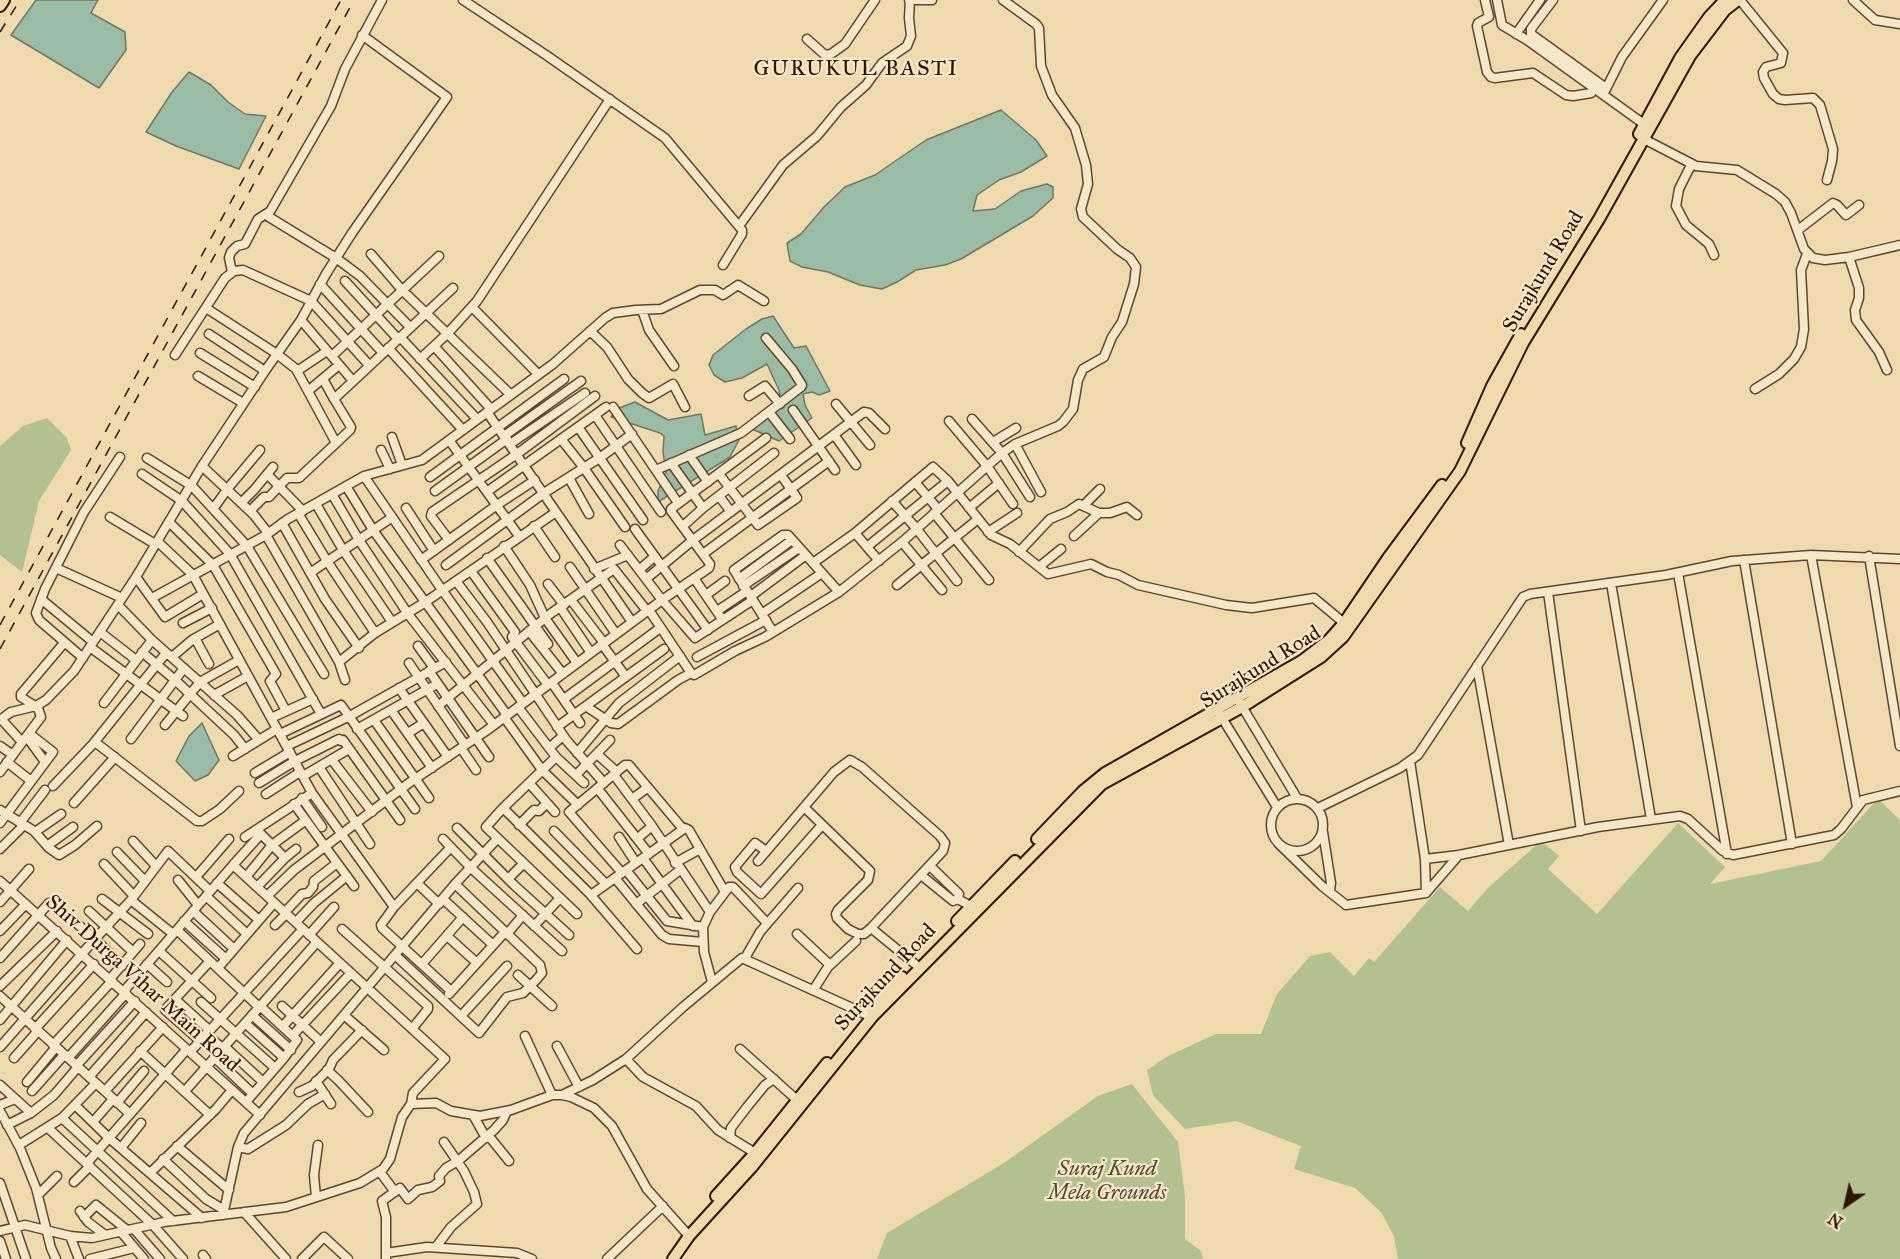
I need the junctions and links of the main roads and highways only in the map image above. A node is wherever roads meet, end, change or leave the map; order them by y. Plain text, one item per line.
1 (4, 0) edge
2 (1733, 1) edge
3 (0, 6) edge
4 (1645, 131) junction
5 (1240, 703) junction
6 (974, 908) junction
7 (909, 975) junction
8 (869, 1015) junction
9 (687, 1233) junction
10 (665, 1259) edge
11 (673, 1259) edge

1 - 3 main road
2 - 4 main road, Surajkund Road
4 - 5 main road, Surajkund Road
4 - 5 main road, Surajkund Road
5 - 6 main road, Surajkund Road
6 - 7 main road, Surajkund Road
6 - 7 main road, Surajkund Road
7 - 8 main road, Surajkund Road
8 - 9 main road, Surajkund Road
8 - 9 main road, Surajkund Road
9 - 10 main road, Surajkund Road
9 - 11 main road, Surajkund Road

